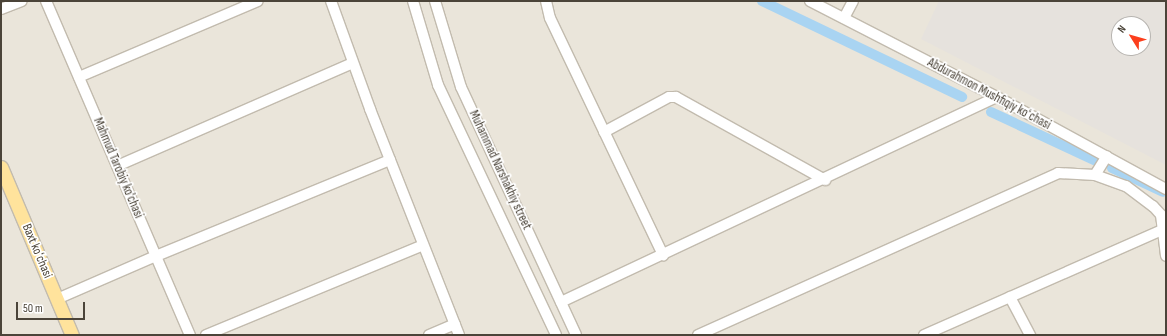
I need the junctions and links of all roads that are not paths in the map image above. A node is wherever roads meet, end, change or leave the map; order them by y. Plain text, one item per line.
1 (22, 1) edge
2 (46, 1) edge
3 (258, 1) edge
4 (331, 1) edge
5 (413, 1) edge
6 (435, 1) edge
7 (546, 1) edge
8 (810, 1) edge
9 (854, 1) edge
10 (1, 9) edge
11 (844, 18) junction
12 (353, 63) junction
13 (79, 77) junction
14 (998, 97) junction
15 (604, 132) junction
16 (1107, 156) junction
17 (390, 160) junction
18 (117, 166) junction
19 (1, 167) edge
20 (1094, 175) junction
21 (825, 180) junction
22 (1166, 189) edge
23 (1164, 229) junction
24 (423, 245) junction
25 (663, 255) junction
26 (156, 256) junction
27 (1166, 256) edge
28 (1010, 297) junction
29 (57, 299) junction
30 (561, 302) junction
31 (455, 324) junction
32 (72, 335) edge
33 (190, 335) edge
34 (206, 335) edge
35 (429, 335) edge
36 (459, 335) edge
37 (556, 335) edge
38 (576, 335) edge
39 (698, 335) edge
40 (924, 335) edge
41 (1030, 335) edge

1 - 10 street
2 - 13 street, Mahmud Tarobiy ko'chasi
3 - 13 street
4 - 12 street
5 - 37 street
6 - 30 street, Muhammad Narshakhiy street
7 - 15 street
8 - 11 street, Abdurahmon Mushfiqiy koʻchasi
9 - 11 street
11 - 14 street, Abdurahmon Mushfiqiy koʻchasi
12 - 17 street
12 - 18 street
13 - 18 street, Mahmud Tarobiy ko'chasi
14 - 16 street, Abdurahmon Mushfiqiy koʻchasi
14 - 21 street
15 - 21 street
15 - 25 street
16 - 20 street
16 - 22 street, Abdurahmon Mushfiqiy koʻchasi
17 - 24 street
17 - 26 street
18 - 26 street, Mahmud Tarobiy ko'chasi
19 - 29 main road, Baxt koʻchasi
20 - 23 street
20 - 39 street
21 - 25 street
23 - 27 street
23 - 28 street
24 - 31 street
24 - 34 street
25 - 30 street
26 - 29 street
26 - 33 street, Mahmud Tarobiy ko'chasi
28 - 40 street
28 - 41 street
29 - 32 main road, Baxt koʻchasi
30 - 38 street, Muhammad Narshakhiy street
31 - 35 street
31 - 36 street

